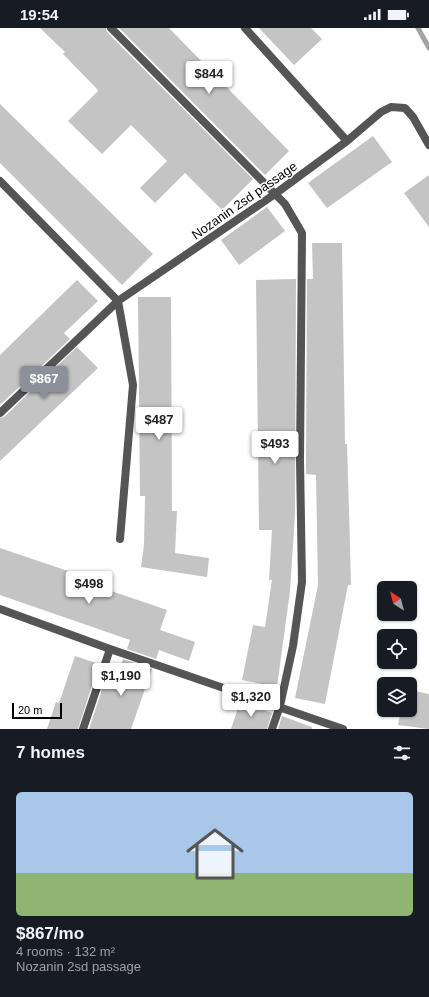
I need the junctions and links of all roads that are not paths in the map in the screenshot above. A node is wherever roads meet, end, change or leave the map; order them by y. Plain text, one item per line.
1 (111, 28) edge
2 (245, 28) edge
3 (347, 140) junction
4 (429, 145) edge
5 (0, 182) edge
6 (275, 194) junction
7 (118, 301) junction
8 (0, 413) edge
9 (120, 539) dead end
10 (0, 609) edge
11 (110, 649) junction
12 (280, 706) junction
13 (83, 729) edge
14 (272, 729) edge
15 (344, 729) edge

1 - 6 street
2 - 3 street
3 - 4 street, Nozanin 2sd passage
3 - 6 street, Nozanin 2sd passage
5 - 7 street
6 - 7 street, Nozanin 2sd passage
6 - 12 street
7 - 8 street, Nozanin 2sd passage
7 - 9 street
10 - 11 street
11 - 12 street
11 - 13 street
12 - 14 street
12 - 15 street

